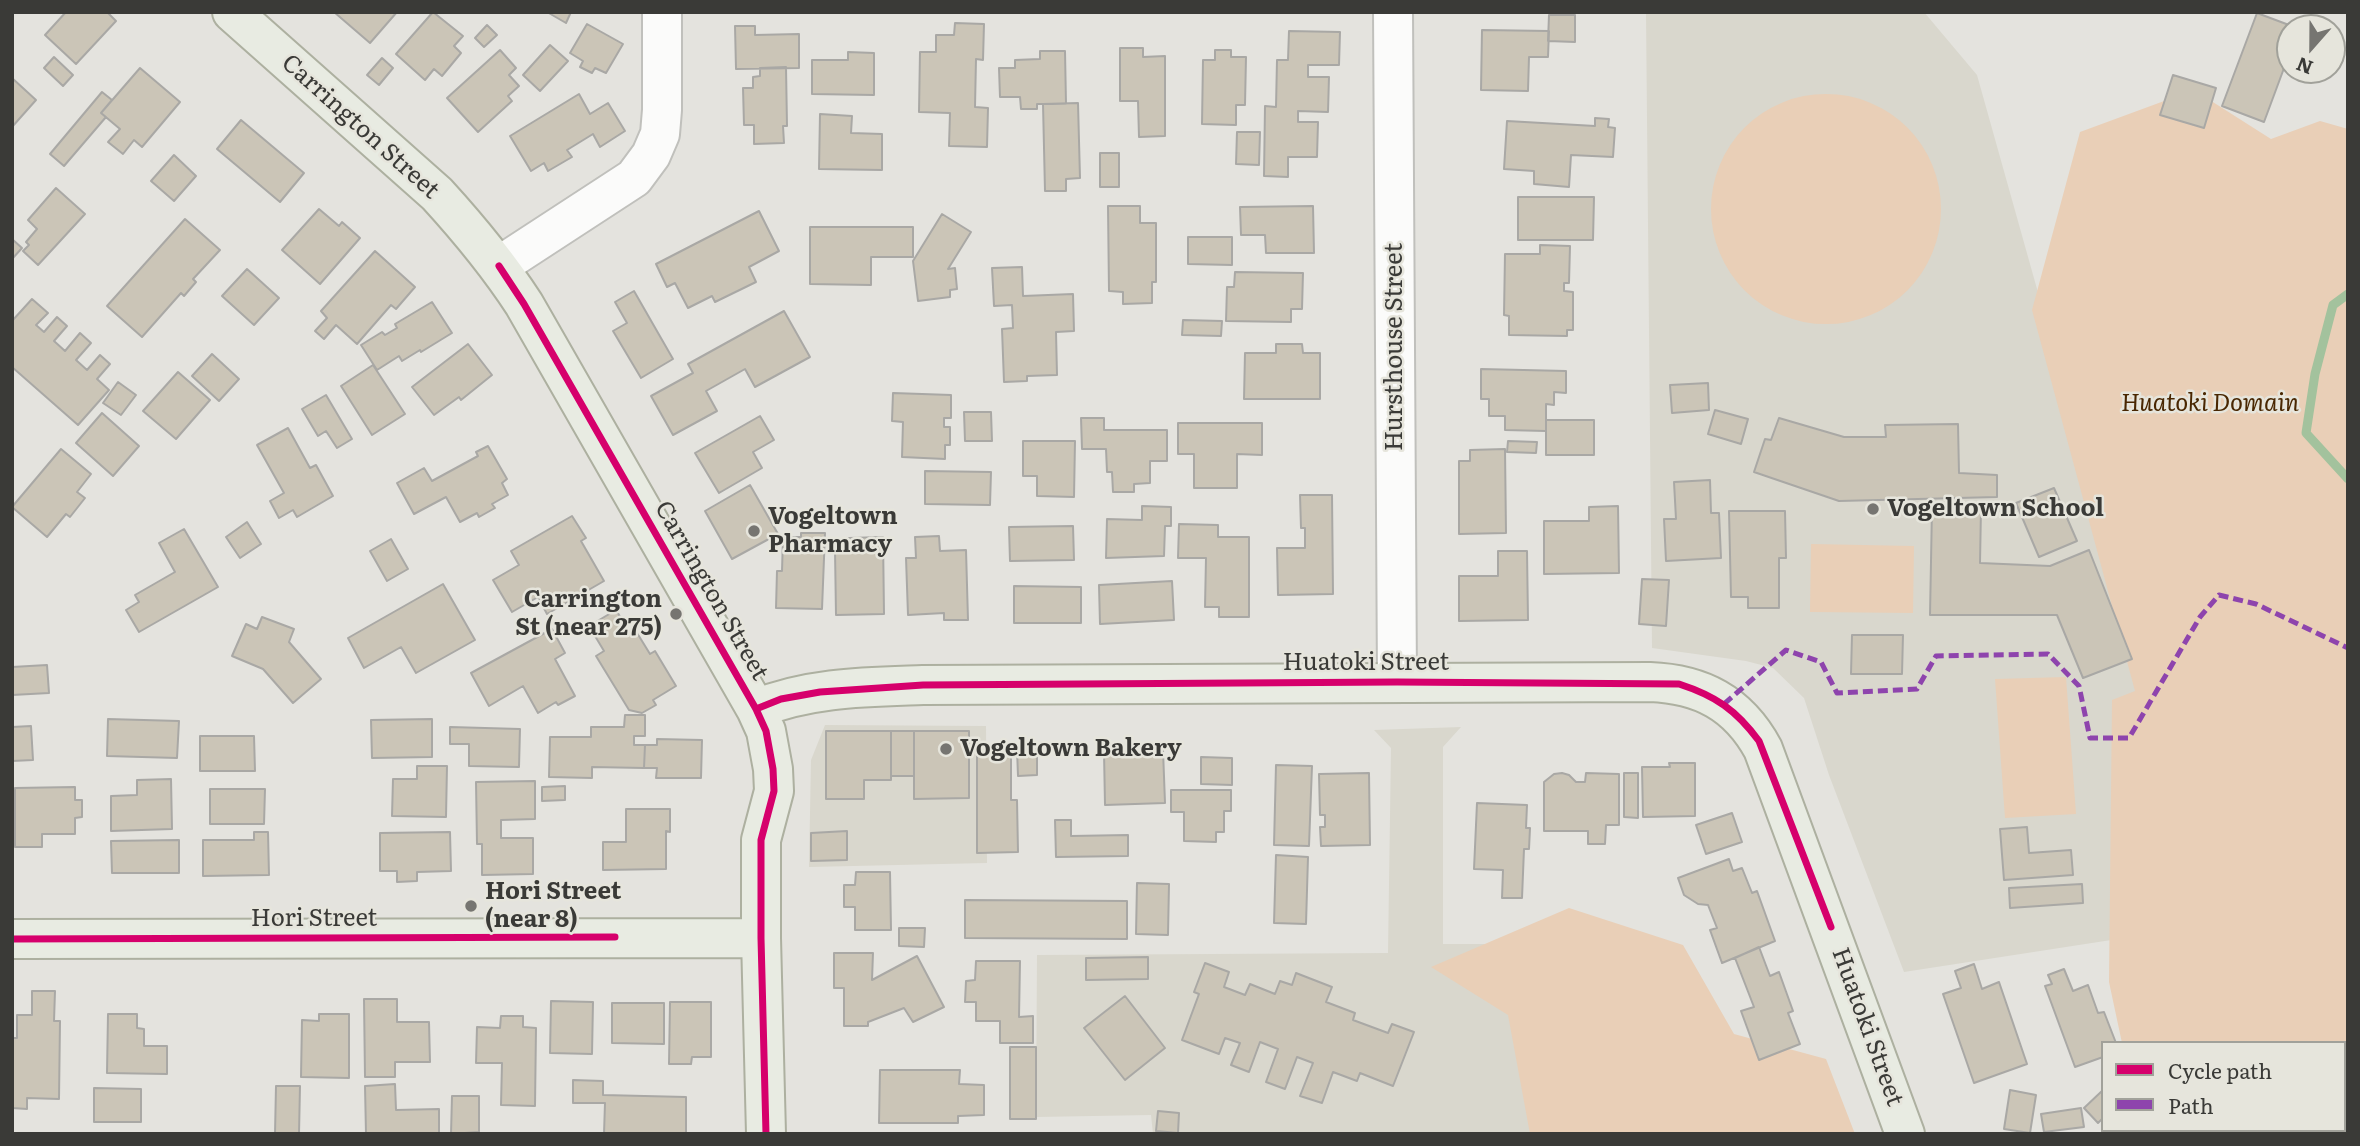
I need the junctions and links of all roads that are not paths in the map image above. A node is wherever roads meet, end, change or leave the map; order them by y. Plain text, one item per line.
1 (232, 12) edge
2 (663, 12) edge
3 (1393, 12) edge
4 (499, 266) junction
5 (1396, 682) junction
6 (757, 709) junction
7 (761, 937) junction
8 (12, 939) edge
9 (766, 1134) edge
10 (1905, 1134) edge

1 - 4 main road, Carrington Street
2 - 4 street
3 - 5 street, Hursthouse Street
4 - 6 main road, Carrington Street
5 - 6 main road, Huatoki Street
5 - 10 main road, Huatoki Street
6 - 7 main road, Carrington Street
7 - 8 main road, Hori Street
7 - 9 main road, Carrington Street

